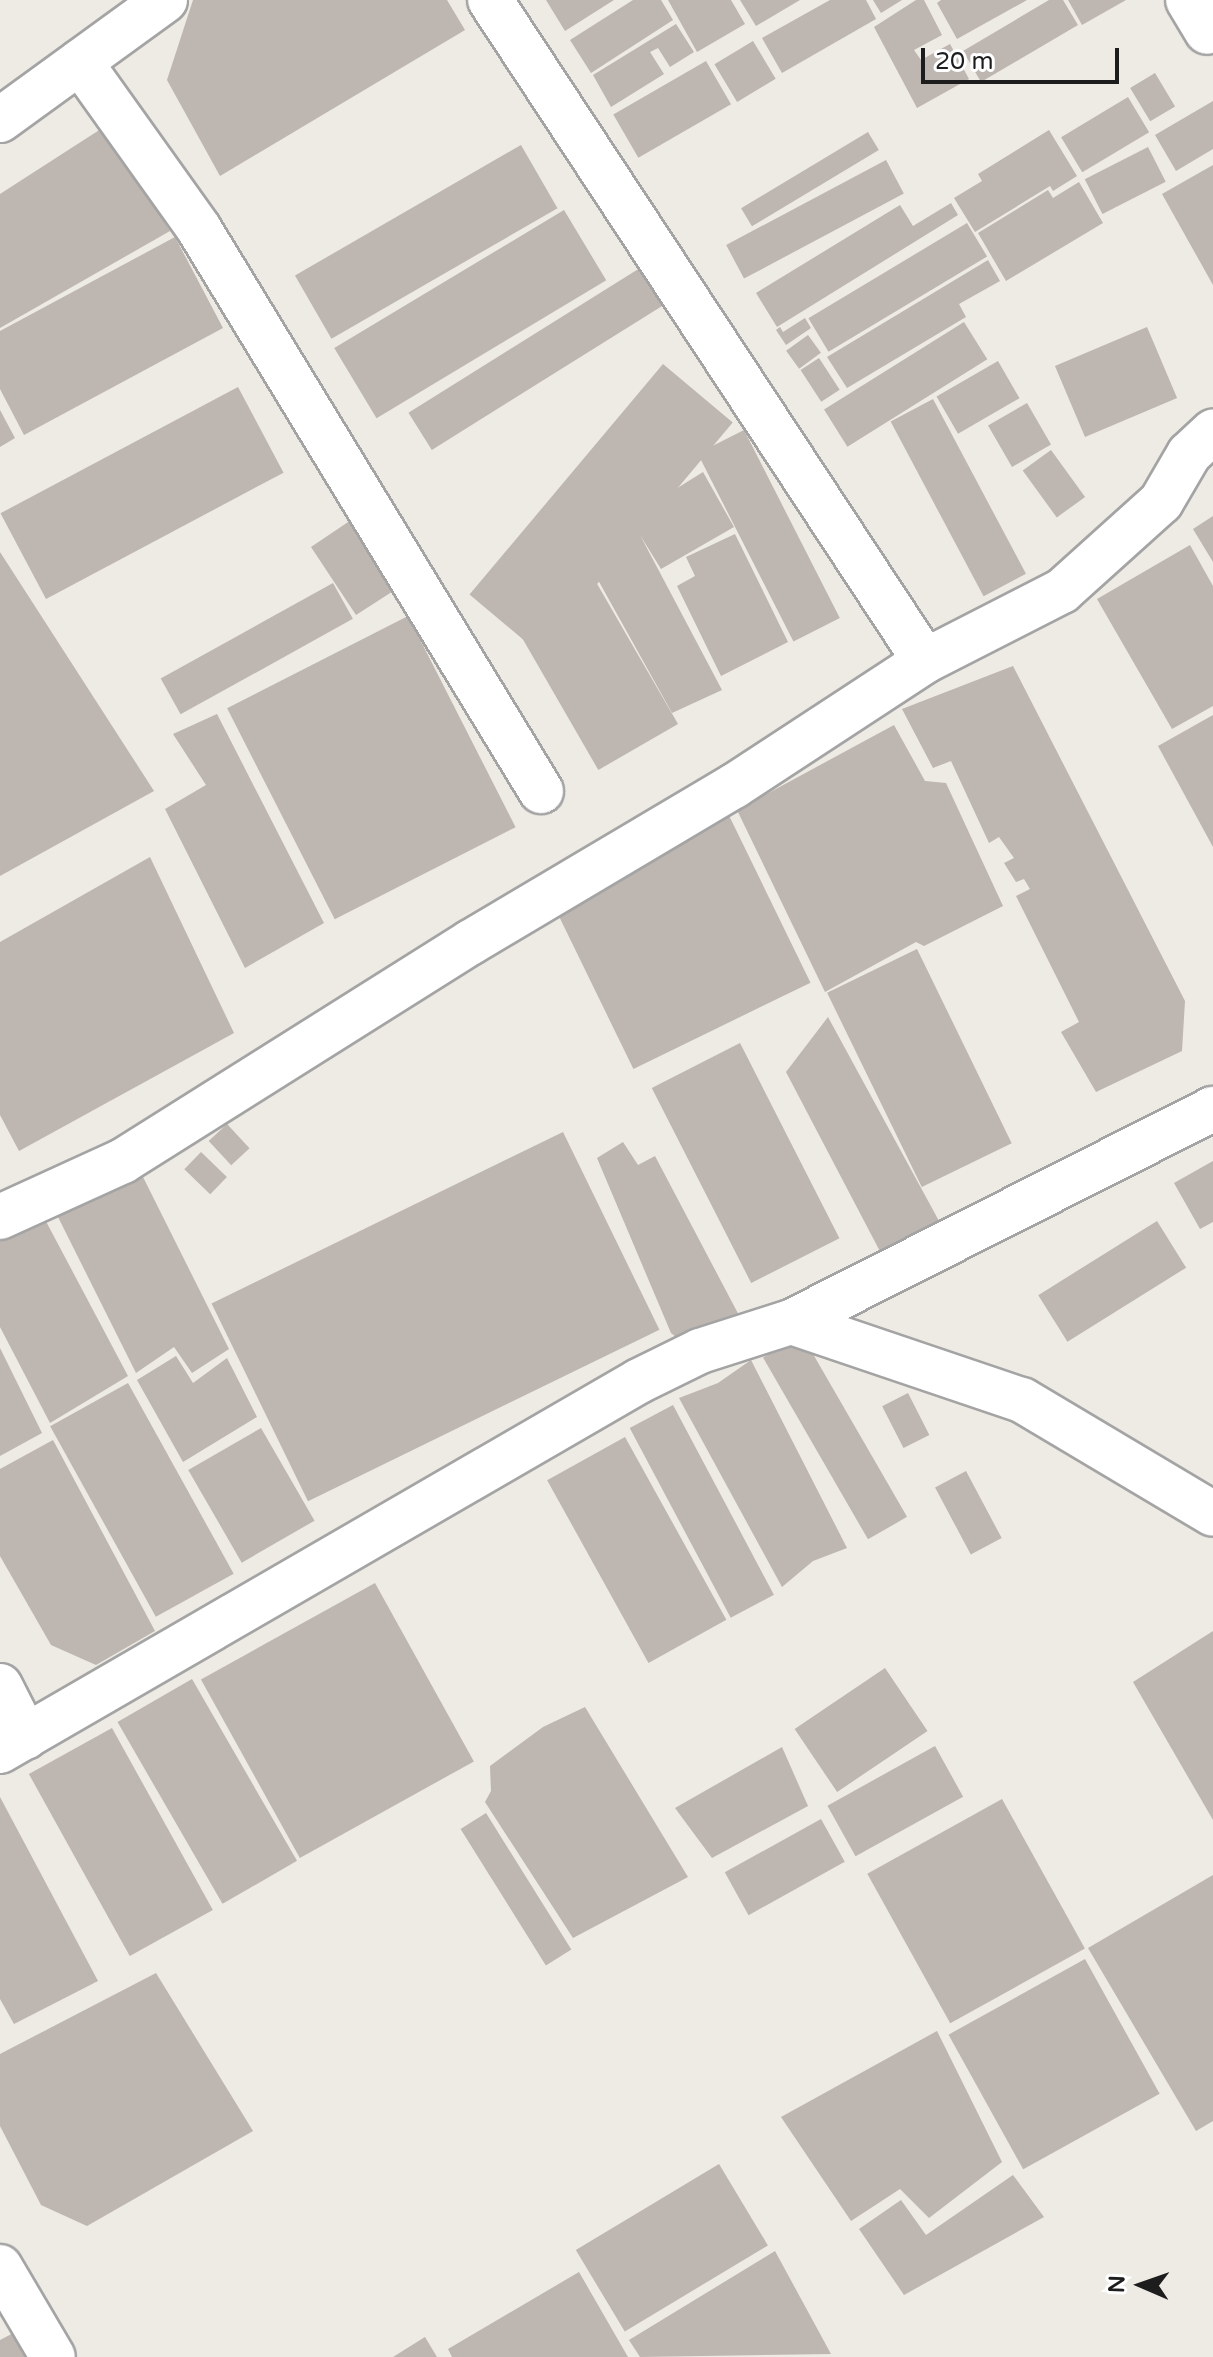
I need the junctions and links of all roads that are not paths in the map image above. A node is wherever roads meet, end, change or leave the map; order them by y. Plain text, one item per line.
1 (165, 0) edge
2 (490, 0) edge
3 (80, 62) junction
4 (0, 120) edge
5 (1213, 432) edge
6 (925, 661) junction
7 (541, 791) dead end
8 (1213, 1109) edge
9 (0, 1217) edge
10 (791, 1322) junction
11 (1213, 1514) edge
12 (0, 1686) edge
13 (13, 1744) edge
14 (0, 2267) edge
15 (53, 2357) edge

1 - 3 street
2 - 6 street
3 - 4 street
3 - 7 street
5 - 6 street
6 - 9 street
8 - 10 street
10 - 11 street
10 - 13 street
12 - 13 street
14 - 15 street

